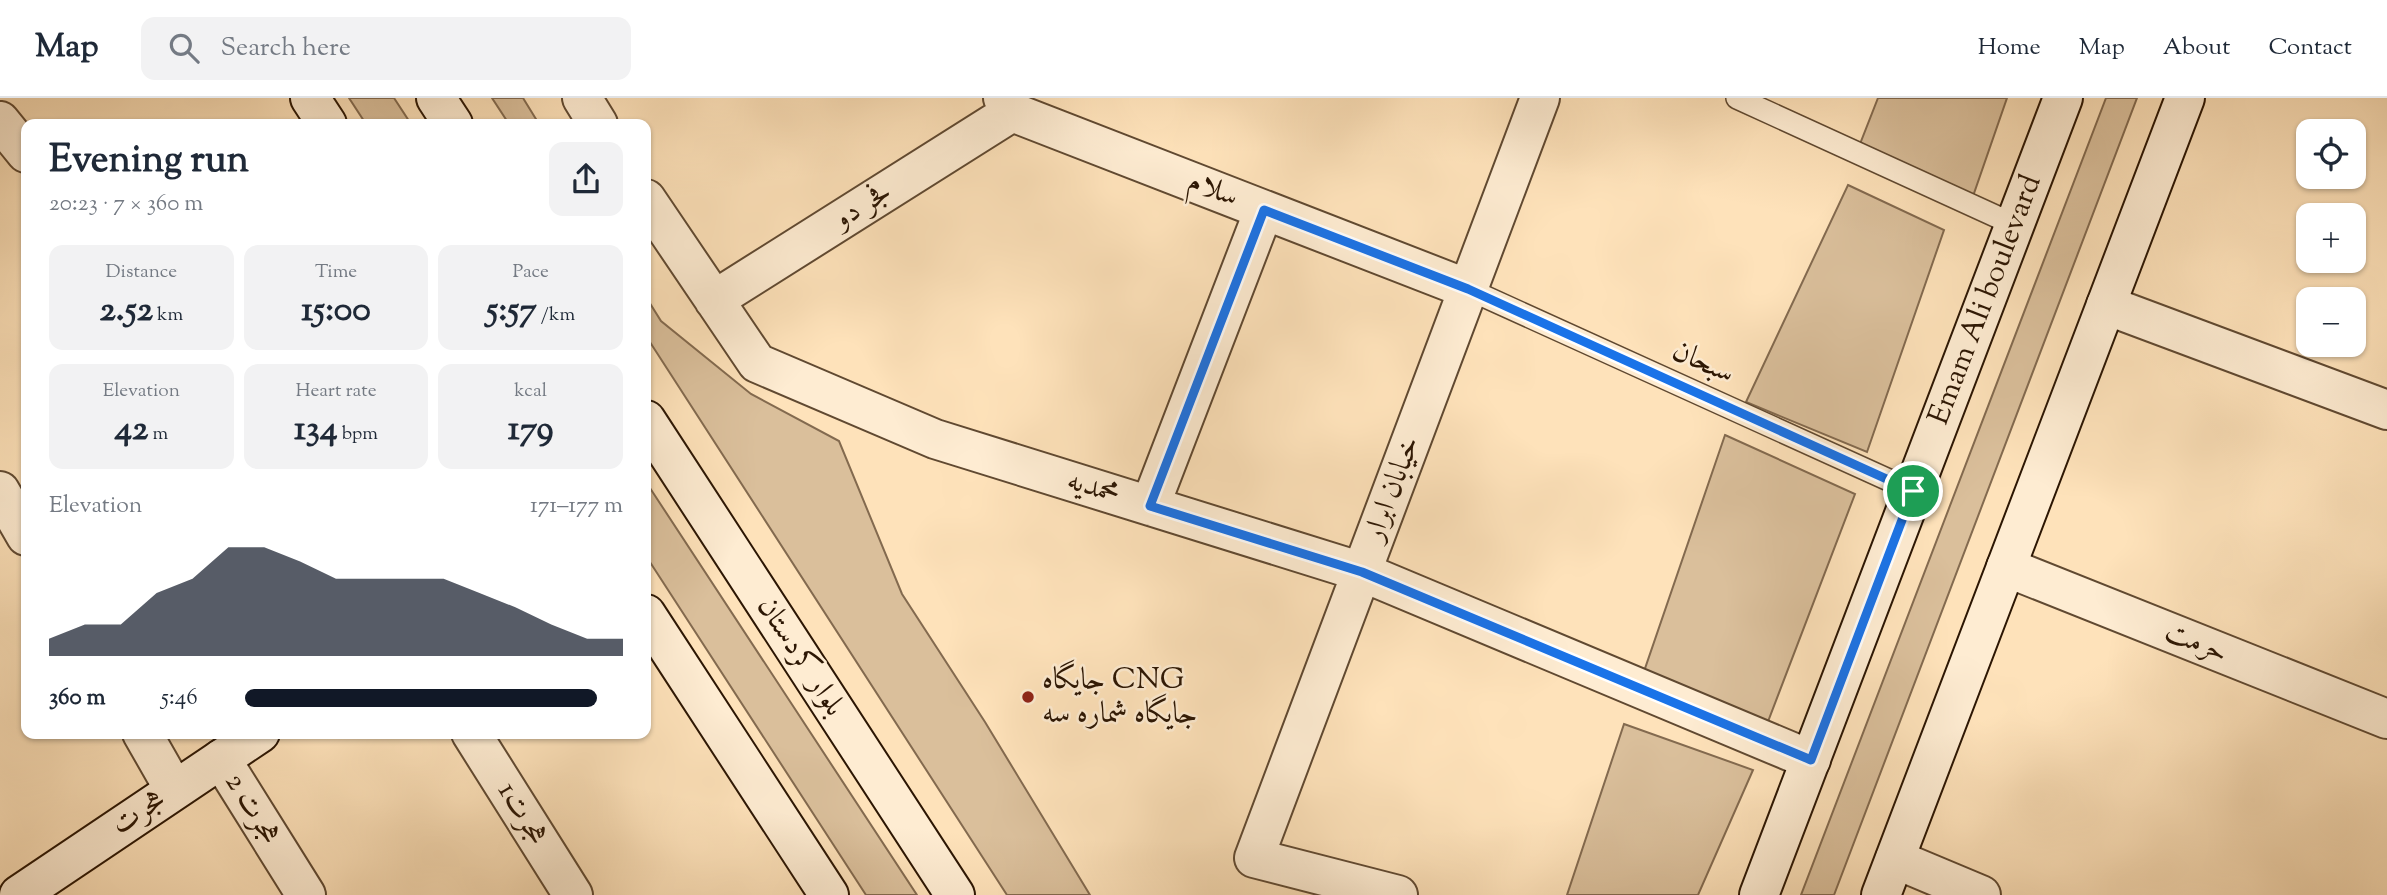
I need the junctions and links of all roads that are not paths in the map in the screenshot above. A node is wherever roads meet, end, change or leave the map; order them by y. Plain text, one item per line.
1 (310, 98) edge
2 (436, 98) edge
3 (582, 98) edge
4 (1540, 98) edge
5 (1737, 98) edge
6 (2063, 98) edge
7 (2185, 98) edge
8 (1007, 105) edge
9 (324, 119) edge
10 (450, 119) edge
11 (595, 119) edge
12 (0, 121) edge
13 (21, 147) edge
14 (651, 206) edge
15 (1264, 210) junction
16 (2015, 225) junction
17 (1468, 289) junction
18 (714, 300) junction
19 (2106, 305) junction
20 (2387, 410) edge
21 (651, 428) edge
22 (21, 474) edge
23 (0, 491) edge
24 (1913, 491) junction
25 (1150, 506) junction
26 (21, 527) edge
27 (2006, 567) junction
28 (1362, 572) junction
29 (651, 622) edge
30 (2387, 719) edge
31 (145, 739) edge
32 (251, 739) edge
33 (475, 739) edge
34 (221, 759) junction
35 (1811, 760) junction
36 (174, 789) junction
37 (1895, 859) junction
38 (19, 895) edge
39 (306, 895) edge
40 (573, 895) edge
41 (829, 895) edge
42 (955, 895) edge
43 (1398, 895) edge
44 (1759, 895) edge
45 (1881, 895) edge
46 (1980, 895) edge

1 - 9 street
2 - 10 street
3 - 11 street
4 - 17 street, خیابان ابرار
5 - 16 lane
6 - 16 street, Emam Ali boulevard
7 - 19 street
8 - 15 street, سلام
8 - 18 street, فجر دو
12 - 13 street
14 - 18 street, محمدیه
15 - 17 street, سلام
15 - 25 street
16 - 24 street, Emam Ali boulevard
17 - 24 lane, سبحان
17 - 28 street, خیابان ابرار
18 - 25 street, محمدیه
19 - 20 street
19 - 27 street
21 - 42 street, بلوار کردستان
22 - 23 street
23 - 26 street
24 - 35 street, Emam Ali boulevard
25 - 28 street, محمدیه
27 - 30 street, حرمت
27 - 37 street
28 - 35 street, محمدیه
28 - 43 street, خیابان ابرار
29 - 41 street
31 - 36 street
32 - 34 street, هجرت
33 - 40 street, هجرت1
34 - 36 street, هجرت
34 - 39 street, هجرت 2
35 - 44 street, Emam Ali boulevard
36 - 38 street, هجرت
37 - 45 street
37 - 46 street

